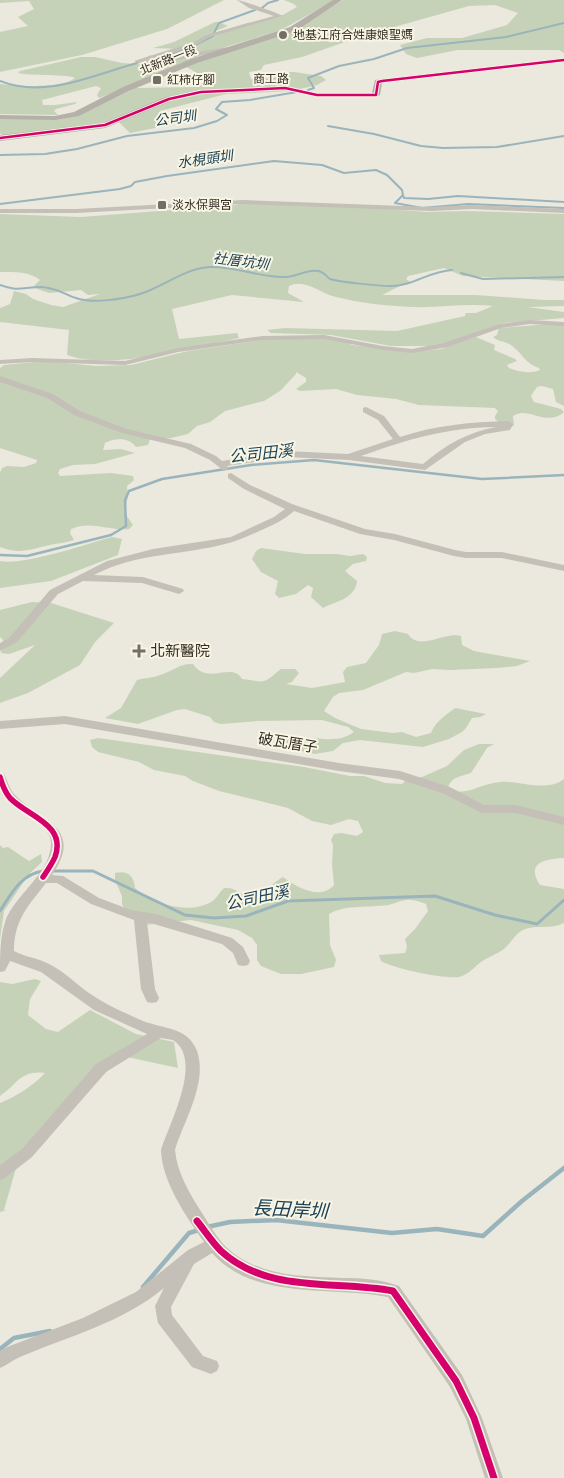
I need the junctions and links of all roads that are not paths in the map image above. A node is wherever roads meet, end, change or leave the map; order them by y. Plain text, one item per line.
1 (240, 0) edge
2 (338, 0) edge
3 (228, 49) junction
4 (564, 60) edge
5 (0, 117) edge
6 (0, 138) edge
7 (564, 210) edge
8 (0, 211) edge
9 (564, 324) edge
10 (0, 362) edge
11 (0, 378) edge
12 (366, 410) dead end
13 (398, 440) junction
14 (349, 457) junction
15 (231, 476) dead end
16 (289, 506) junction
17 (564, 568) edge
18 (80, 578) junction
19 (179, 592) dead end
20 (0, 648) edge
21 (0, 725) edge
22 (0, 777) edge
23 (564, 822) edge
24 (42, 878) junction
25 (140, 916) junction
26 (8, 954) junction
27 (243, 961) dead end
28 (0, 968) edge
29 (152, 998) dead end
30 (160, 1033) junction
31 (0, 1174) edge
32 (213, 1241) junction
33 (193, 1255) junction
34 (0, 1360) edge
35 (211, 1366) dead end
36 (494, 1478) edge

1 - 3 street
2 - 3 street, 北新路一段
3 - 5 street, 北新路一段
4 - 6 street, 商工路
7 - 8 street
9 - 10 street
11 - 14 street
12 - 13 street
13 - 14 street
13 - 14 street
15 - 16 street
16 - 17 street
16 - 18 street
18 - 19 street
18 - 20 street
21 - 23 street, 破瓦厝子
22 - 24 street
24 - 25 street
24 - 26 street
25 - 27 street
25 - 29 street
26 - 28 street
26 - 30 street
30 - 31 street
30 - 32 street
32 - 33 street
32 - 36 street
33 - 34 street
33 - 35 street

